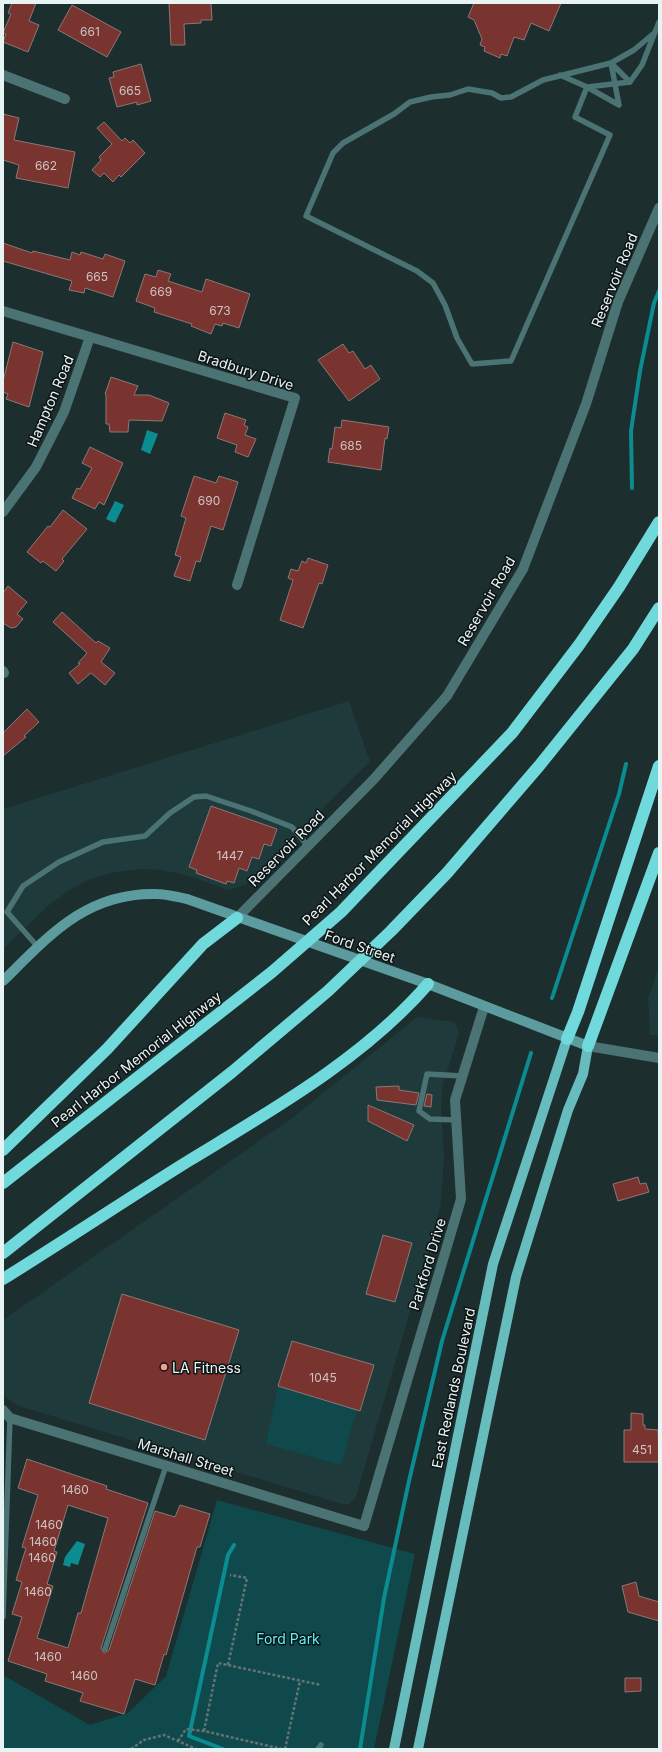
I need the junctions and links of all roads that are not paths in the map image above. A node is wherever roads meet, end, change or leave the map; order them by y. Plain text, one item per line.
1 (659, 22) edge
2 (655, 32) junction
3 (611, 63) junction
4 (3, 75) edge
5 (560, 76) junction
6 (630, 82) junction
7 (615, 84) junction
8 (587, 87) junction
9 (65, 99) dead end
10 (659, 208) edge
11 (3, 311) edge
12 (90, 337) junction
13 (3, 512) edge
14 (659, 522) edge
15 (237, 585) dead end
16 (659, 608) edge
17 (659, 766) edge
18 (308, 846) junction
19 (659, 853) edge
20 (237, 918) junction
21 (38, 947) junction
22 (3, 981) edge
23 (428, 984) junction
24 (484, 1007) junction
25 (567, 1039) junction
26 (588, 1046) junction
27 (659, 1058) edge
28 (462, 1076) junction
29 (456, 1120) junction
30 (3, 1150) edge
31 (3, 1183) edge
32 (3, 1253) edge
33 (3, 1279) edge
34 (7, 1414) edge
35 (166, 1466) junction
36 (364, 1526) joint
37 (3, 1617) edge
38 (105, 1649) dead end
39 (394, 1749) edge
40 (418, 1749) edge

1 - 2 lane
2 - 3 lane
2 - 6 lane
3 - 5 lane
3 - 6 lane
3 - 7 lane
4 - 9 street
5 - 8 lane
5 - 8 lane
6 - 7 lane
7 - 8 lane
7 - 8 lane
10 - 18 street, Reservoir Road
11 - 12 street, Bradbury Drive
12 - 13 street, Hampton Road
12 - 15 street, Bradbury Drive
14 - 31 highway, Pearl Harbor Memorial Highway
16 - 32 highway
17 - 25 highway
18 - 20 street, Reservoir Road
18 - 21 lane
19 - 26 highway
20 - 21 main road, Ford Street
20 - 23 main road, Ford Street
20 - 30 highway
21 - 22 main road, Ford Street
23 - 24 main road, Ford Street
23 - 33 highway
24 - 25 main road, Ford Street
24 - 28 street, Parkford Drive
25 - 26 main road, Ford Street
25 - 39 main road, East Redlands Boulevard
26 - 27 street, Ford Street
26 - 40 main road
28 - 29 street, Parkford Drive
28 - 29 lane
29 - 36 street, Parkford Drive
34 - 35 street, Marshall Street
34 - 37 lane
35 - 36 street, Marshall Street
35 - 38 lane

